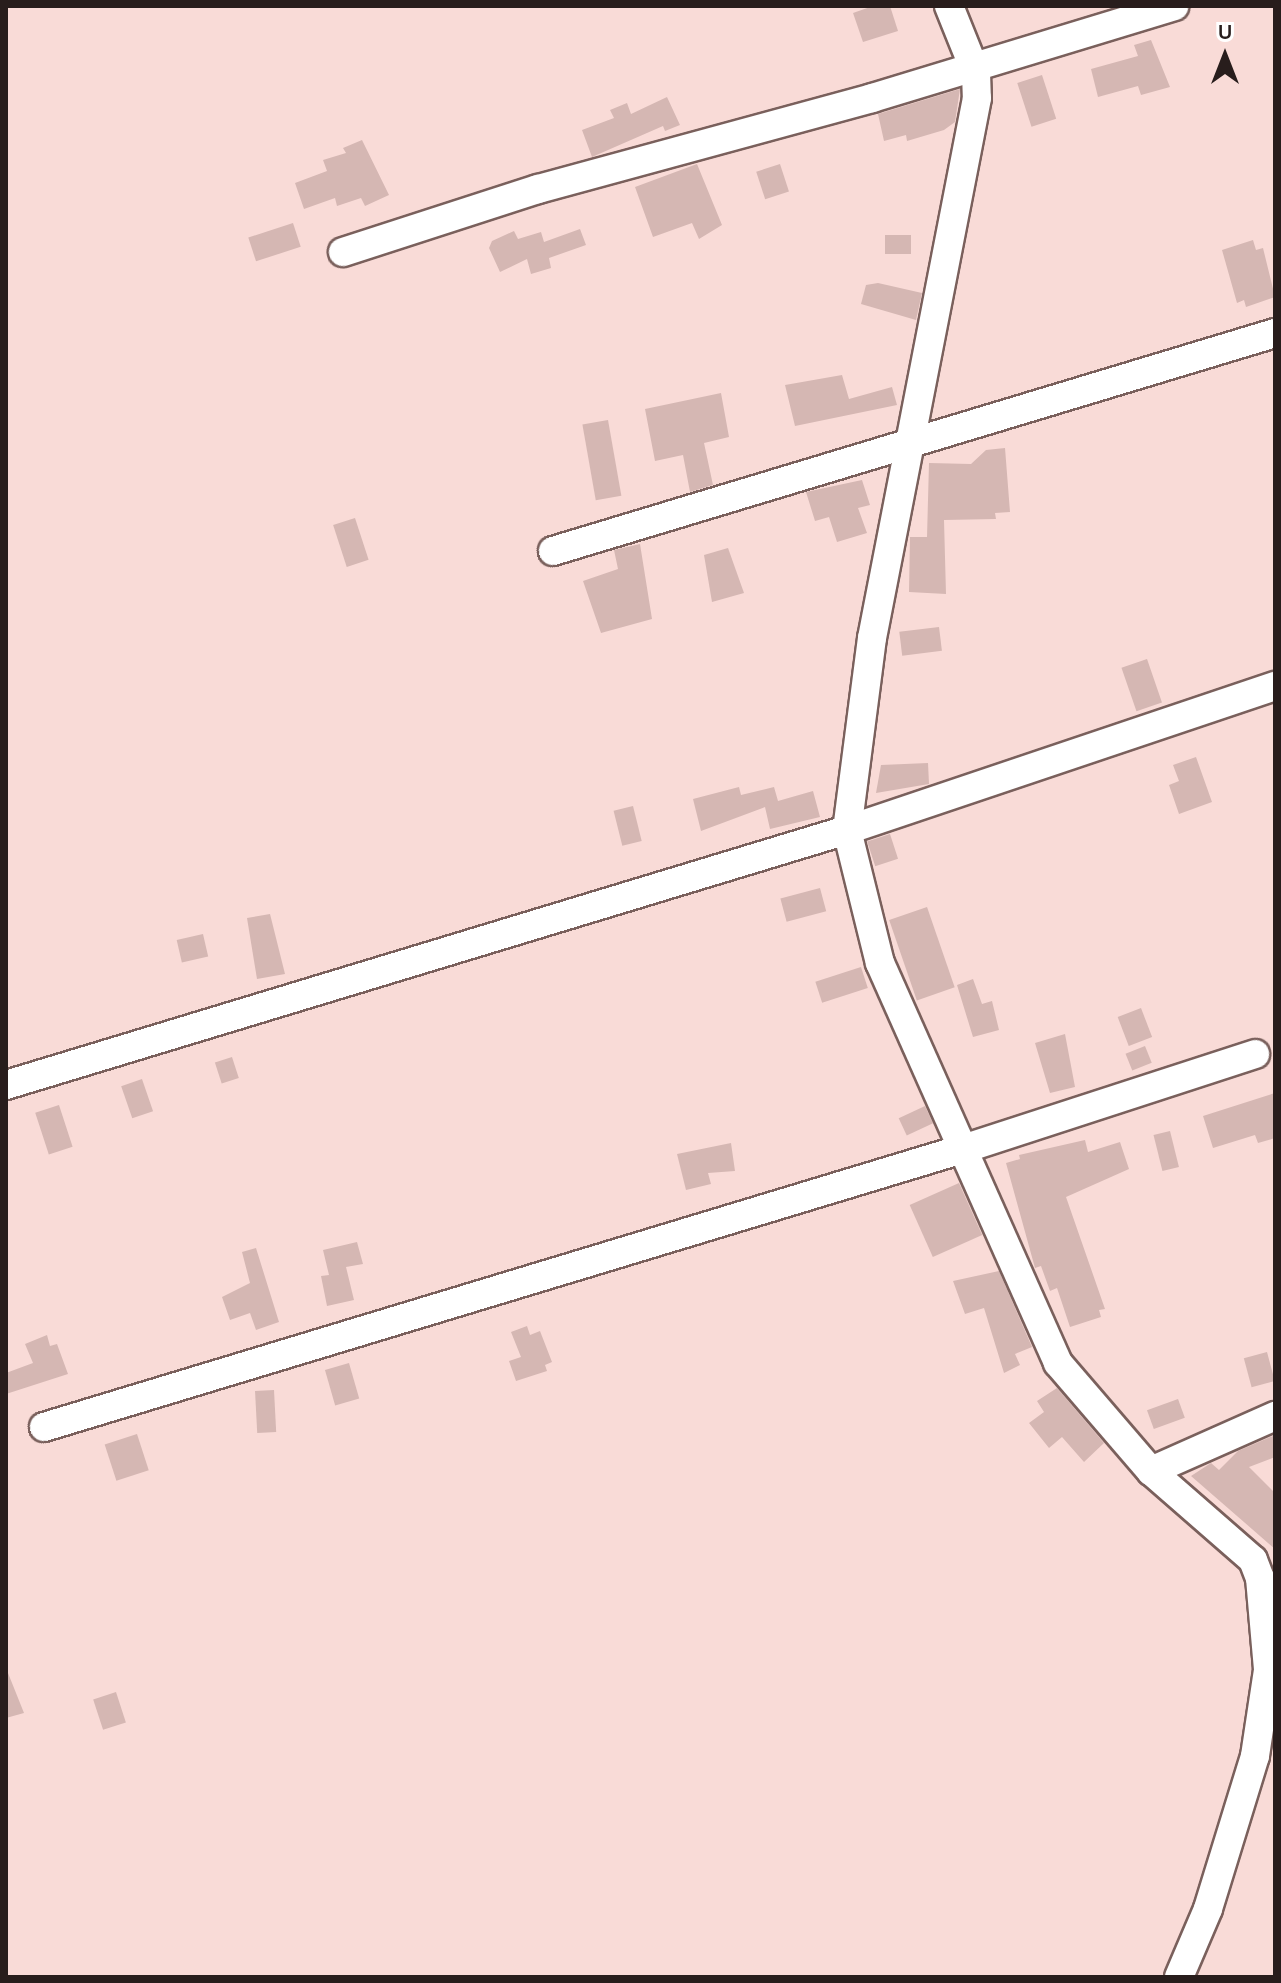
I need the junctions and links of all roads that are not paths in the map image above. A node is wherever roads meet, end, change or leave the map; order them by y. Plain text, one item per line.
1 (949, 6) edge
2 (1174, 6) edge
3 (973, 65) junction
4 (343, 252) dead end
5 (1275, 333) edge
6 (910, 444) junction
7 (553, 551) dead end
8 (1275, 686) edge
9 (847, 830) junction
10 (1255, 1054) dead end
11 (6, 1085) edge
12 (966, 1148) junction
13 (1275, 1416) edge
14 (44, 1427) dead end
15 (1151, 1471) junction
16 (1265, 1751) edge
17 (1179, 1977) edge

1 - 3 street
2 - 3 street
3 - 4 street
3 - 6 street
5 - 6 street
6 - 7 street
6 - 9 street
8 - 9 street
9 - 11 street
9 - 12 street
10 - 12 street
12 - 14 street
12 - 15 street
13 - 15 street
15 - 16 street
16 - 17 street

